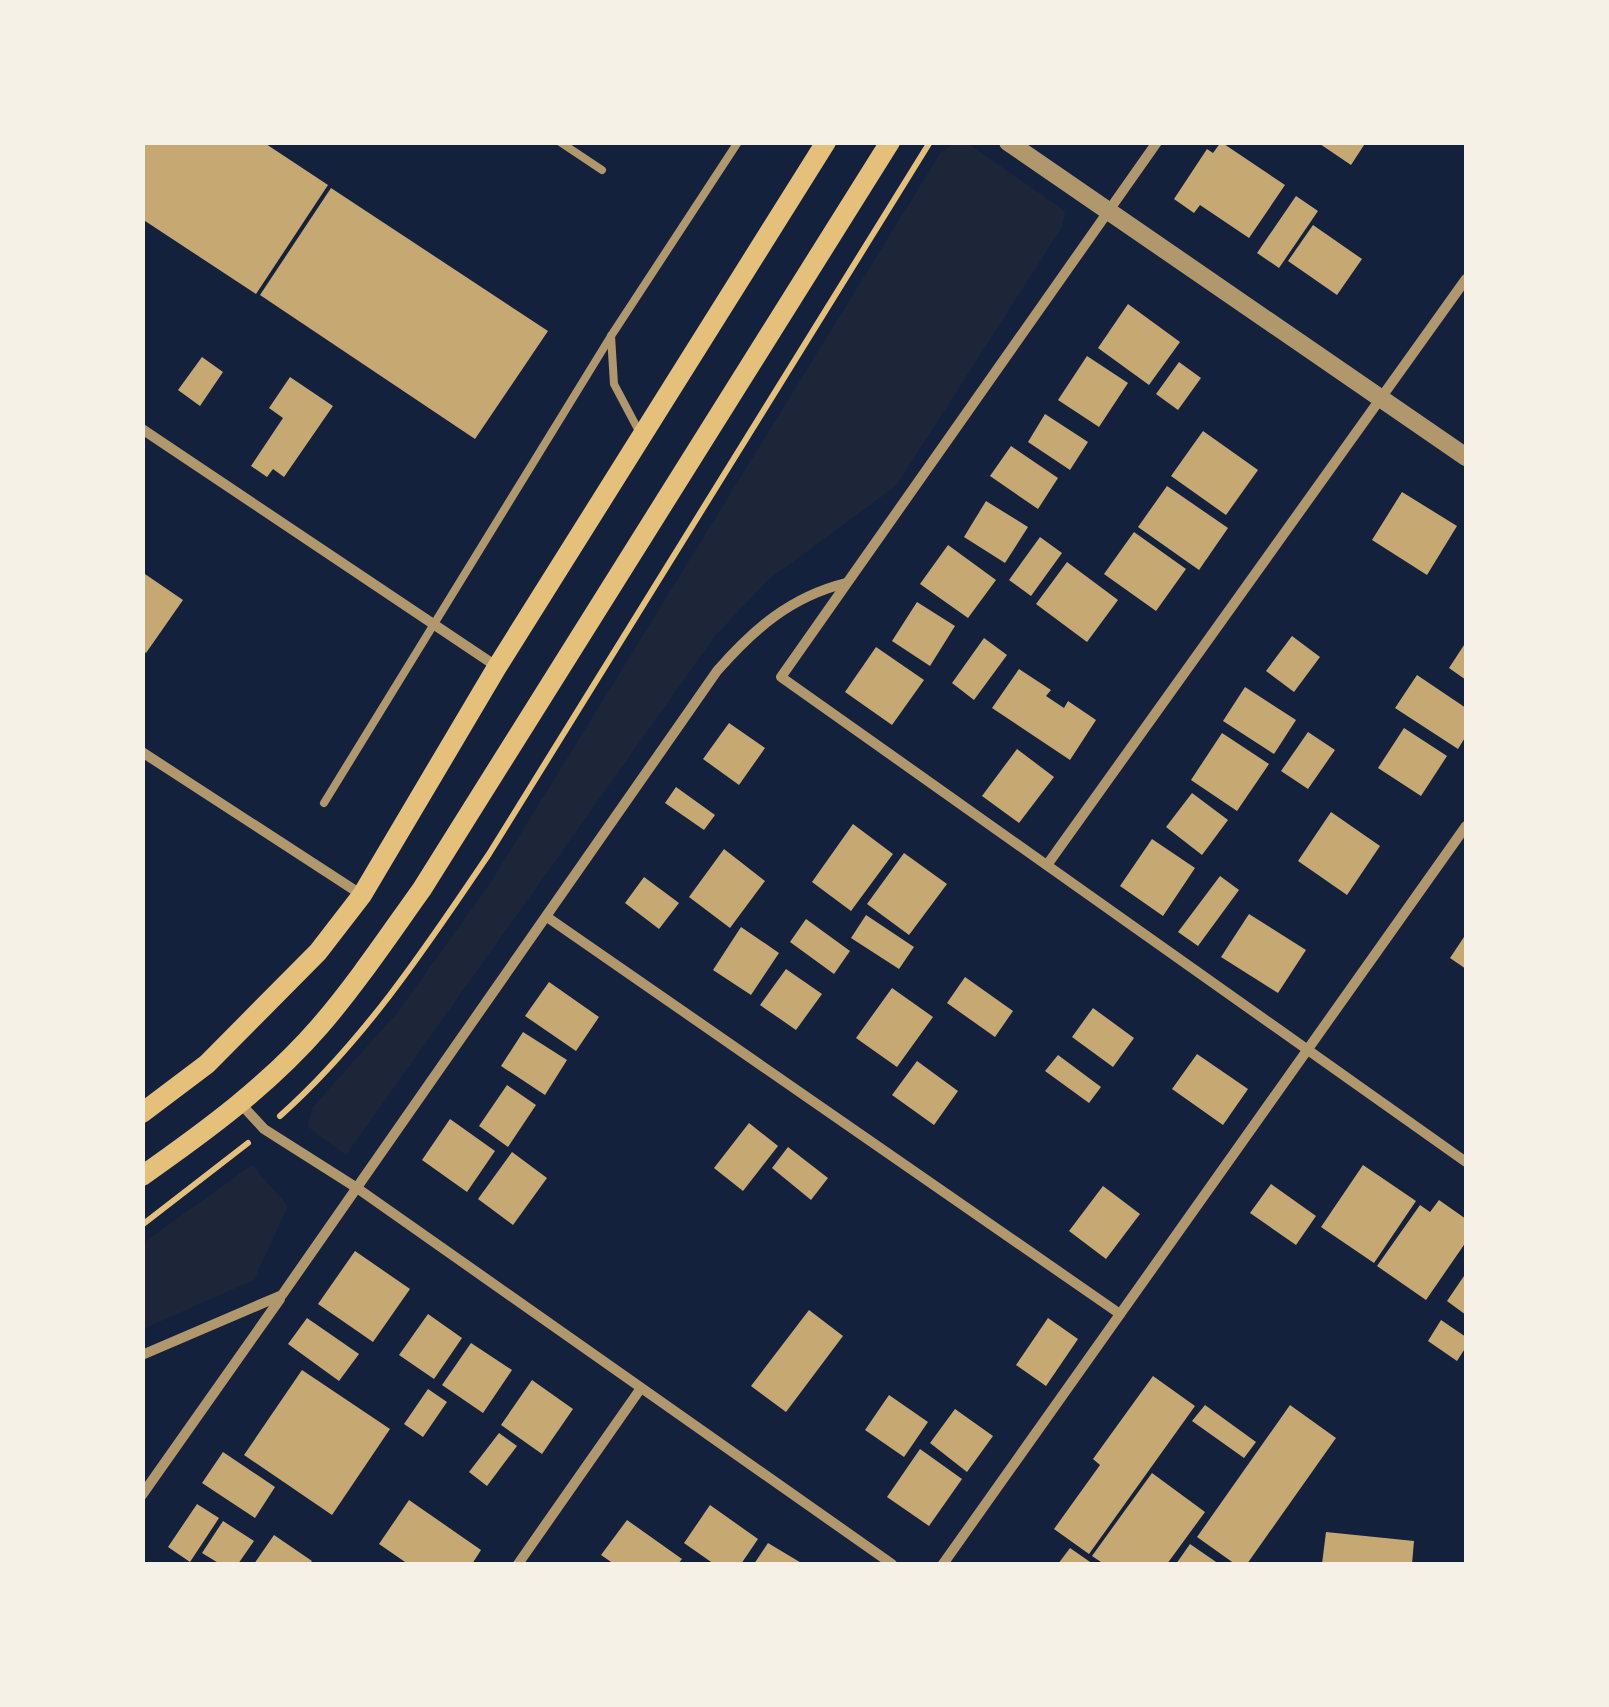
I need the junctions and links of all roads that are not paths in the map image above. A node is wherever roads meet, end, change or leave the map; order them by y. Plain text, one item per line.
1 (560, 142) edge
2 (738, 142) edge
3 (826, 142) edge
4 (890, 142) edge
5 (1008, 142) edge
6 (1157, 142) edge
7 (602, 170) dead end
8 (1108, 214) junction
9 (1466, 279) edge
10 (612, 336) junction
11 (1383, 396) junction
12 (142, 429) edge
13 (642, 437) junction
14 (1466, 457) edge
15 (847, 583) junction
16 (436, 627) junction
17 (497, 667) junction
18 (142, 752) edge
19 (324, 804) dead end
20 (1466, 826) edge
21 (1047, 865) junction
22 (362, 895) junction
23 (548, 917) junction
24 (1308, 1050) junction
25 (241, 1104) junction
26 (142, 1114) edge
27 (1466, 1162) edge
28 (142, 1176) edge
29 (357, 1188) junction
30 (282, 1296) junction
31 (1120, 1314) junction
32 (142, 1355) edge
33 (641, 1388) junction
34 (142, 1494) edge
35 (518, 1564) edge
36 (892, 1564) edge
37 (943, 1564) edge

1 - 7 lane
2 - 10 lane
3 - 13 main road
4 - 25 main road
5 - 8 street
6 - 8 street
8 - 11 street
8 - 15 street
9 - 11 street
10 - 13 lane
10 - 16 lane
11 - 14 street
11 - 21 street
12 - 16 street
13 - 17 main road
15 - 21 street
15 - 23 street
16 - 17 street
16 - 19 lane
17 - 22 main road
18 - 22 street
20 - 24 street
21 - 24 street
22 - 26 main road
23 - 29 street
23 - 31 street
24 - 27 street
24 - 31 street
25 - 28 main road
25 - 29 street
29 - 30 street
29 - 33 street
30 - 32 street
30 - 34 street
31 - 37 street
33 - 35 street
33 - 36 street

